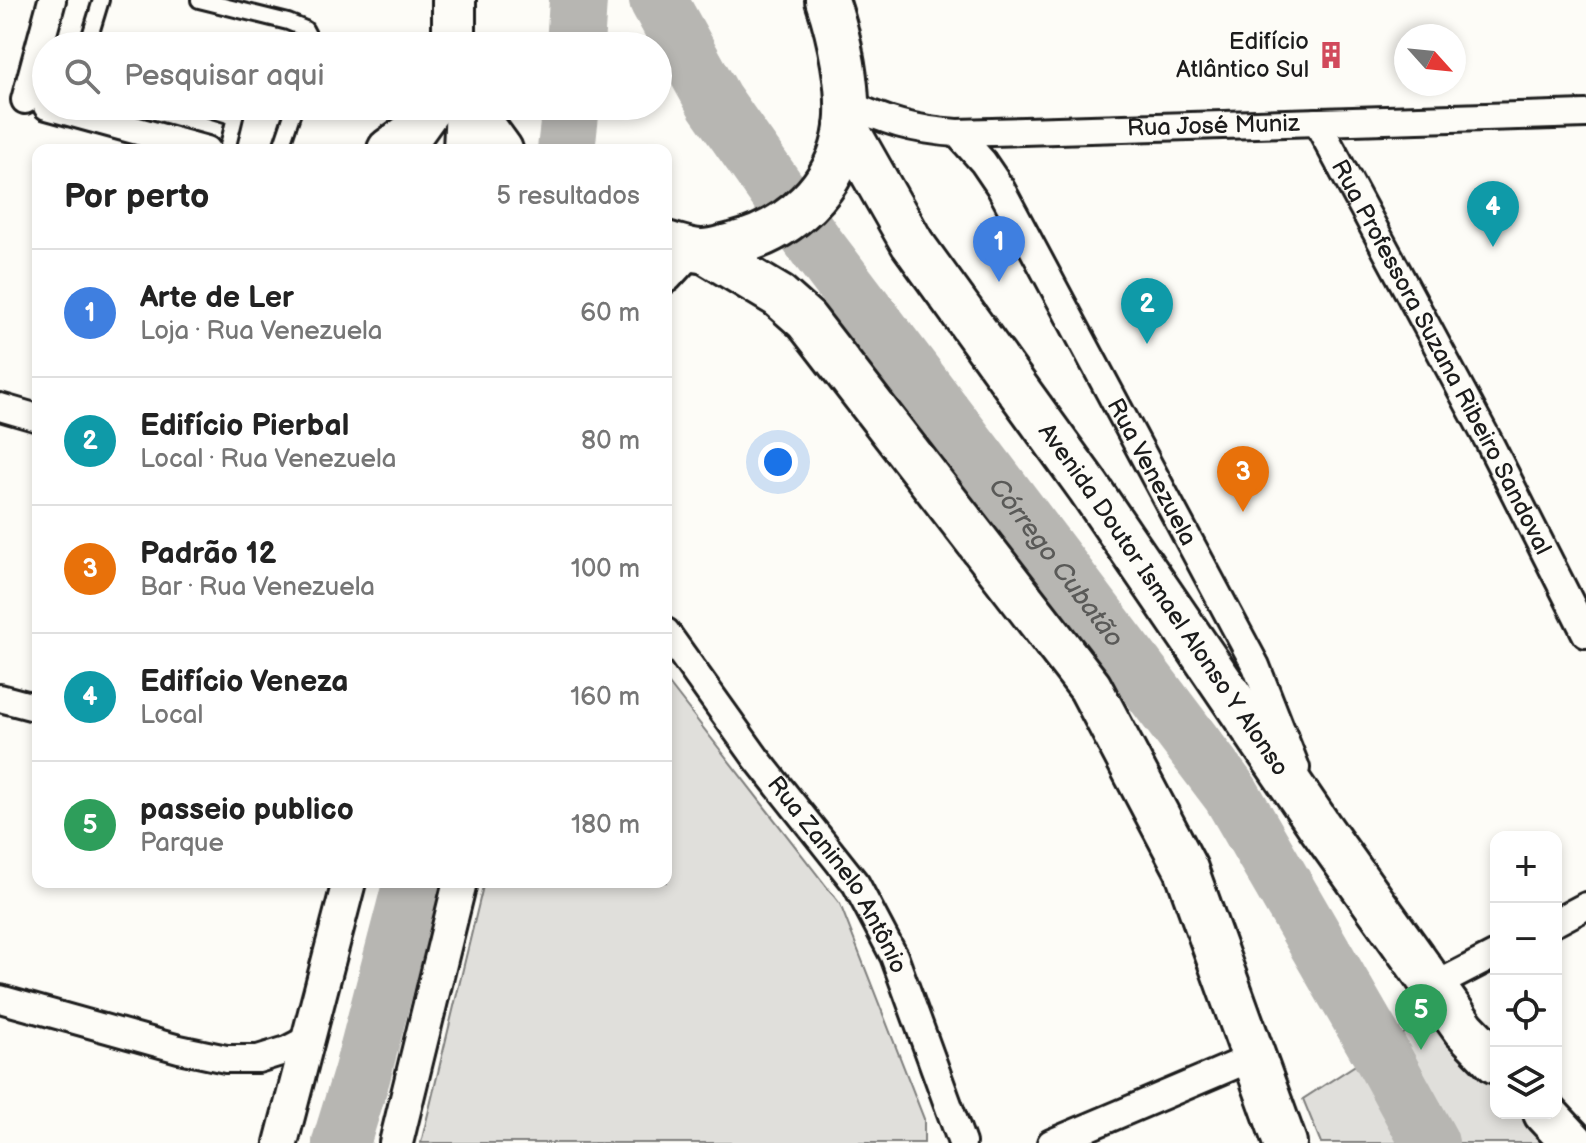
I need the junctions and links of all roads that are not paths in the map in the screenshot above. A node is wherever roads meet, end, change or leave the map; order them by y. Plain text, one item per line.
1 (52, 0) edge
2 (101, 0) edge
3 (199, 0) edge
4 (454, 0) edge
5 (827, 0) edge
6 (45, 32) edge
7 (91, 32) edge
8 (307, 32) edge
9 (454, 32) edge
10 (1586, 114) edge
11 (846, 115) junction
12 (99, 120) edge
13 (234, 120) edge
14 (290, 120) edge
15 (421, 120) edge
16 (461, 120) edge
17 (479, 120) edge
18 (1317, 122) junction
19 (957, 133) junction
20 (185, 144) edge
21 (228, 144) edge
22 (282, 144) edge
23 (397, 144) edge
24 (460, 144) edge
25 (497, 144) edge
26 (682, 255) edge
27 (0, 407) edge
28 (32, 416) edge
29 (1586, 634) edge
30 (672, 640) edge
31 (0, 698) edge
32 (32, 706) edge
33 (1320, 827) junction
34 (348, 888) edge
35 (459, 888) edge
36 (1586, 906) edge
37 (1562, 919) edge
38 (1490, 957) edge
39 (1434, 986) junction
40 (0, 999) edge
41 (310, 1038) junction
42 (1490, 1056) edge
43 (1254, 1057) junction
44 (1551, 1119) edge
45 (281, 1143) edge
46 (396, 1143) edge
47 (962, 1143) edge
48 (1051, 1143) edge
49 (1285, 1143) edge
50 (1573, 1143) edge

1 - 6 street
2 - 7 lane
3 - 8 lane
4 - 9 main road
5 - 11 main road
10 - 18 street, Rua José Muniz
11 - 19 street, Rua José Muniz
11 - 26 main road
11 - 33 main road, Avenida Doutor Ismael Alonso Y Alonso
12 - 20 street
13 - 21 lane
14 - 22 lane
15 - 23 main road
16 - 24 street
17 - 25 main road
18 - 19 street, Rua José Muniz
18 - 29 street, Rua Professora Suzana Ribeiro Sandoval
19 - 33 street, Rua Venezuela
26 - 43 main road
27 - 28 street
30 - 47 street, Rua Zaninelo Antônio
31 - 32 street
33 - 39 main road, Avenida Doutor Ismael Alonso Y Alonso
34 - 41 street
35 - 46 street
36 - 37 street
38 - 39 street
39 - 42 main road, Avenida Doutor Ismael Alonso Y Alonso
40 - 41 street
41 - 45 street
43 - 48 street
43 - 49 main road
44 - 50 main road

